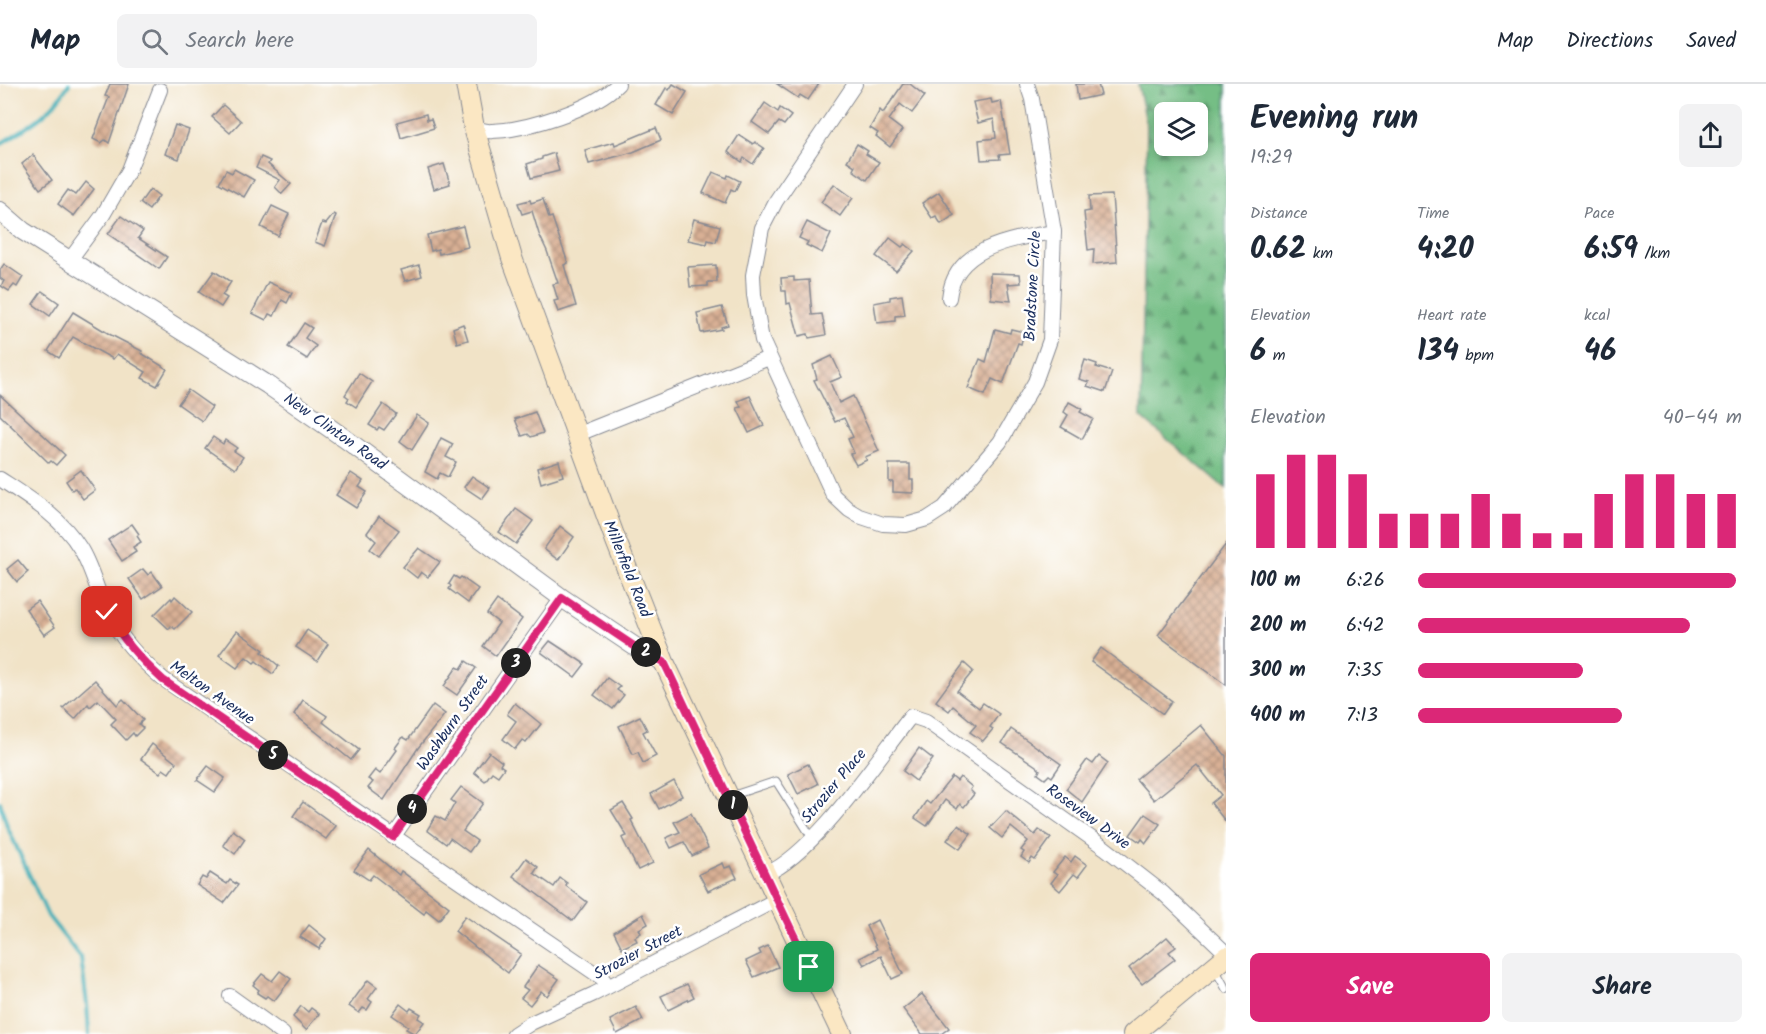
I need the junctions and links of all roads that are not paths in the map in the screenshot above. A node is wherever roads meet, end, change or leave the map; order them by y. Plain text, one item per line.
1 (466, 84) edge
2 (618, 84) edge
3 (855, 84) edge
4 (1027, 84) edge
5 (160, 90) dead end
6 (474, 128) junction
7 (0, 211) edge
8 (1054, 232) junction
9 (69, 261) junction
10 (949, 298) dead end
11 (769, 358) junction
12 (576, 435) junction
13 (0, 478) edge
14 (562, 598) junction
15 (664, 662) junction
16 (921, 719) joint
17 (729, 797) junction
18 (393, 837) junction
19 (812, 838) junction
20 (765, 873) junction
21 (776, 900) junction
22 (1222, 959) edge
23 (608, 986) junction
24 (1226, 989) edge
25 (230, 996) dead end
26 (283, 1034) edge
27 (514, 1034) edge
28 (842, 1034) edge
29 (1133, 1034) edge

1 - 6 main road, Millerfield Road
2 - 6 street
3 - 11 street, Bradstone Circle
4 - 8 street, Bradstone Circle
5 - 9 street
6 - 12 main road, Millerfield Road
7 - 9 street, New Clinton Road
8 - 10 street
8 - 11 street, Bradstone Circle
9 - 14 street, New Clinton Road
11 - 12 street
12 - 15 main road, Millerfield Road
13 - 18 street, Melton Avenue
14 - 15 street, New Clinton Road
14 - 18 street, Washburn Street
15 - 17 main road, Millerfield Road
16 - 19 street, Strozier Place
16 - 22 street, Roseview Drive
17 - 19 lane
17 - 20 main road, Millerfield Road
18 - 23 street, Melton Avenue
19 - 20 street, Strozier Place
20 - 21 main road, Millerfield Road
21 - 23 street, Strozier Street
21 - 28 main road, Millerfield Road
22 - 24 lane
22 - 29 main road
23 - 27 street, Strozier Street
25 - 26 street

